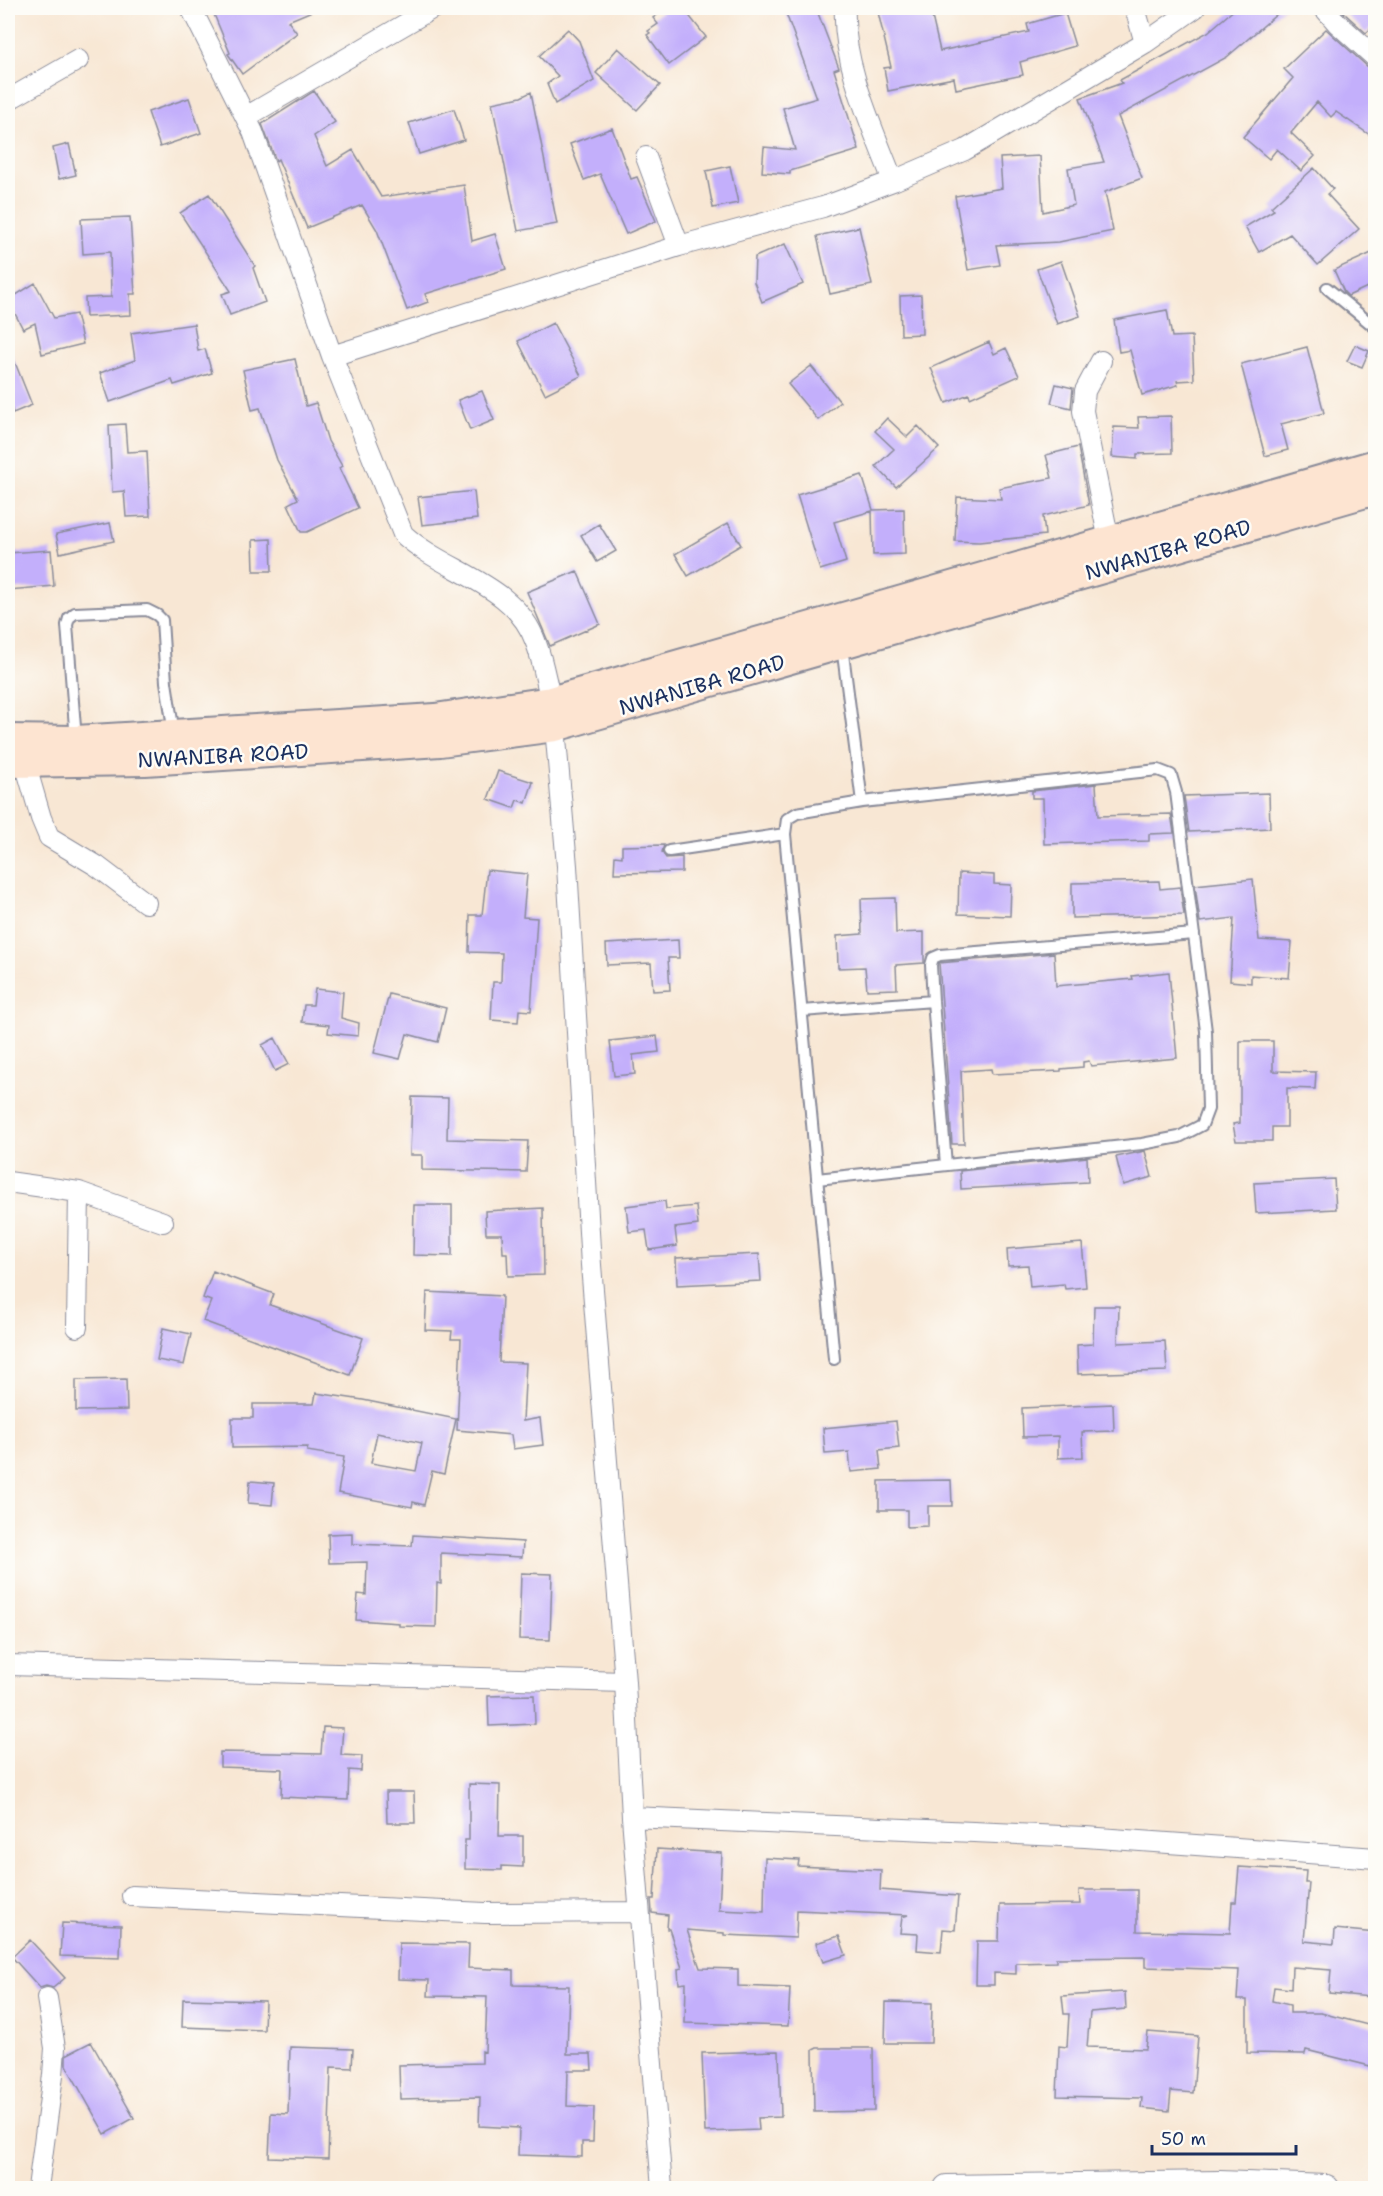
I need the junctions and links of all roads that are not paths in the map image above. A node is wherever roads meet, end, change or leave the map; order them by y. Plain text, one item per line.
1 (191, 8) edge
2 (433, 8) edge
3 (845, 8) edge
4 (1135, 8) edge
5 (1195, 8) edge
6 (1324, 8) edge
7 (1145, 43) junction
8 (1376, 58) edge
9 (78, 60) dead end
10 (8, 100) edge
11 (246, 117) junction
12 (646, 157) dead end
13 (893, 181) junction
14 (679, 246) junction
15 (1327, 288) dead end
16 (1376, 328) edge
17 (332, 356) junction
18 (1101, 362) dead end
19 (1376, 464) edge
20 (1376, 490) edge
21 (1109, 541) junction
22 (842, 645) junction
23 (553, 714) junction
24 (174, 734) junction
25 (8, 739) edge
26 (76, 740) junction
27 (16, 763) edge
28 (862, 802) junction
29 (785, 834) junction
30 (669, 851) dead end
31 (146, 903) dead end
32 (1194, 934) junction
33 (933, 1001) junction
34 (802, 1011) junction
35 (946, 1165) junction
36 (817, 1179) junction
37 (8, 1182) edge
38 (79, 1192) junction
39 (163, 1222) dead end
40 (77, 1327) dead end
41 (834, 1359) dead end
42 (8, 1665) edge
43 (625, 1682) junction
44 (632, 1817) junction
45 (1376, 1858) edge
46 (132, 1896) dead end
47 (639, 1912) junction
48 (46, 1998) dead end
49 (1024, 2187) edge
50 (38, 2188) edge
51 (662, 2188) edge
52 (947, 2188) edge
53 (1326, 2188) edge

1 - 11 street
2 - 11 street
3 - 13 street
4 - 7 street
5 - 7 street
6 - 8 street
7 - 13 street
9 - 10 street
11 - 17 street
12 - 14 street
13 - 14 street
14 - 17 street
15 - 16 lane
17 - 23 street
18 - 21 street
19 - 21 main road
20 - 22 main road, NWANIBA ROAD
21 - 23 main road
22 - 23 main road, NWANIBA ROAD
22 - 28 lane
23 - 24 main road
23 - 27 main road, NWANIBA ROAD
23 - 43 street
24 - 26 main road
24 - 26 lane
25 - 26 main road
27 - 31 street
28 - 29 lane
28 - 32 lane
29 - 30 lane
29 - 34 lane
32 - 33 lane
32 - 35 lane
33 - 34 lane
33 - 35 lane
34 - 36 lane
35 - 36 lane
36 - 41 lane
37 - 38 street
38 - 39 street
38 - 40 street
42 - 43 street
43 - 44 street
44 - 45 street
44 - 47 street
46 - 47 street
47 - 51 street
48 - 50 street
49 - 52 street
49 - 53 street

